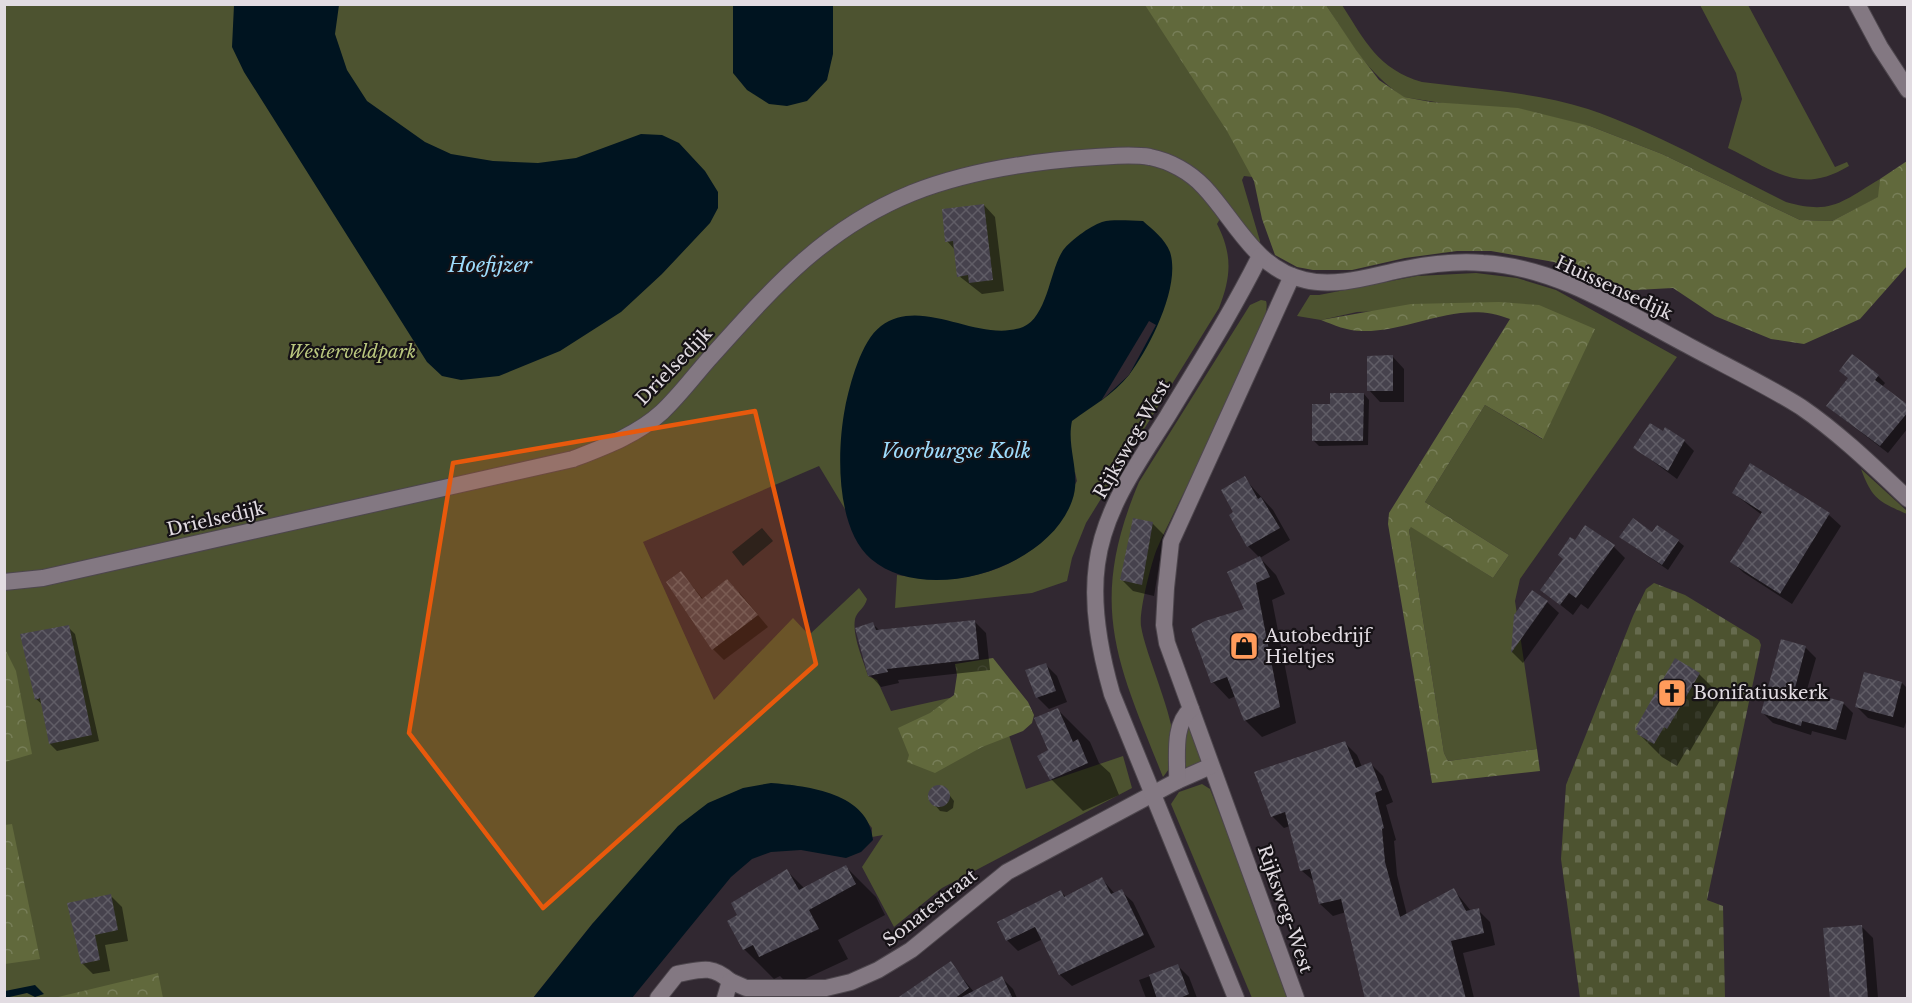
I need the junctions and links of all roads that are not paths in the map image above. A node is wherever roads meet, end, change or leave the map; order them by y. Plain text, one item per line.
1 (1857, 4) edge
2 (1908, 90) edge
3 (1236, 230) joint
4 (1260, 256) junction
5 (1292, 276) junction
6 (1908, 499) edge
7 (4, 582) edge
8 (1191, 709) junction
9 (1211, 766) junction
10 (1177, 781) junction
11 (1155, 793) junction
12 (730, 981) junction
13 (826, 993) edge
14 (658, 999) edge
15 (725, 999) edge
16 (1236, 999) edge
17 (1296, 999) edge

1 - 2 street
3 - 4 street, Huissensedijk
3 - 7 street, Drielsedijk
4 - 5 street, Huissensedijk
4 - 11 street, Rijksweg-West
5 - 6 street, Huissensedijk
5 - 8 street, Rijksweg-West
8 - 9 street, Rijksweg-West
8 - 10 street
9 - 10 street
9 - 17 street, Rijksweg-West
10 - 11 street
11 - 13 street, Sonatestraat
11 - 16 street, Rijksweg-West
12 - 13 street, Sonatestraat
12 - 14 street, Sonatestraat
12 - 15 street

